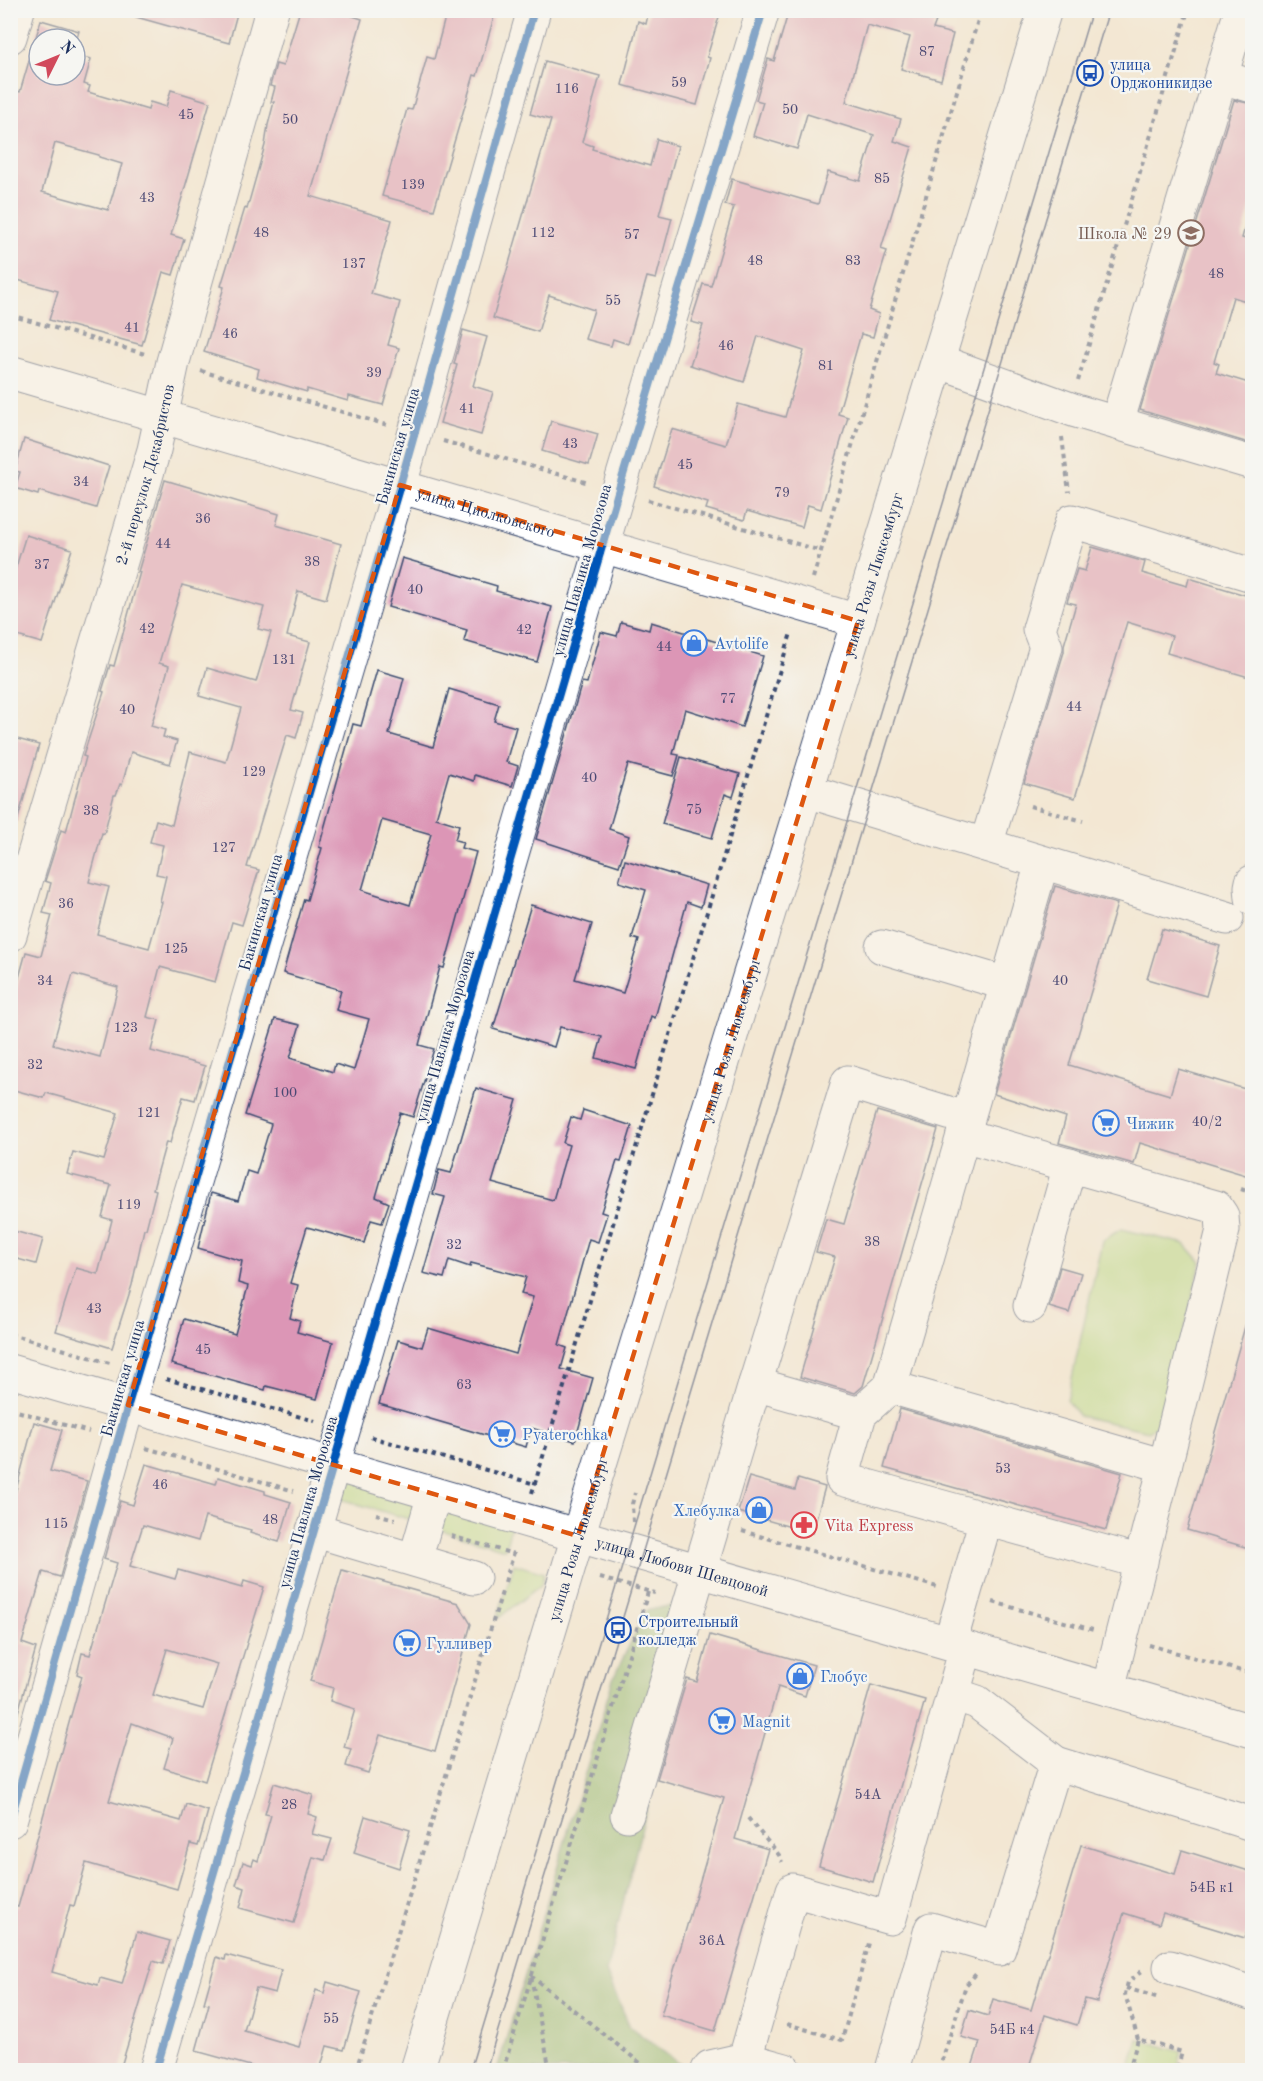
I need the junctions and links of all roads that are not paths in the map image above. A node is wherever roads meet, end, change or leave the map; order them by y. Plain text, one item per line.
1 (18, 10) edge
2 (272, 10) edge
3 (534, 10) edge
4 (763, 10) edge
5 (1045, 10) edge
6 (1241, 10) edge
7 (10, 37) edge
8 (1221, 77) junction
9 (1252, 86) edge
10 (938, 361) junction
11 (10, 372) edge
12 (161, 417) junction
13 (1117, 423) junction
14 (1252, 463) edge
15 (400, 485) junction
16 (603, 545) junction
17 (1252, 575) edge
18 (858, 621) junction
19 (807, 791) junction
20 (986, 845) junction
21 (1042, 863) junction
22 (1252, 882) edge
23 (1252, 898) edge
24 (1227, 918) dead end
25 (10, 935) edge
26 (882, 947) dead end
27 (1007, 984) junction
28 (966, 1127) junction
29 (1070, 1165) junction
30 (1030, 1306) dead end
31 (10, 1371) edge
32 (755, 1384) junction
33 (890, 1387) junction
34 (128, 1405) junction
35 (860, 1414) junction
36 (332, 1465) junction
37 (1165, 1466) junction
38 (434, 1494) junction
39 (986, 1519) junction
40 (313, 1530) junction
41 (578, 1536) junction
42 (703, 1559) junction
43 (415, 1560) junction
44 (1141, 1562) junction
45 (474, 1578) dead end
46 (958, 1646) junction
47 (1108, 1689) junction
48 (953, 1694) junction
49 (1252, 1731) edge
50 (1056, 1763) junction
51 (627, 1815) dead end
52 (10, 1821) edge
53 (1252, 1824) edge
54 (884, 1916) junction
55 (931, 1929) junction
56 (1170, 1967) dead end
57 (1252, 1993) edge
58 (745, 2059) junction
59 (703, 2069) edge
60 (156, 2070) edge
61 (417, 2070) edge
62 (785, 2070) edge
63 (892, 2070) edge

1 - 7 street
2 - 12 street, 2-й переулок Декабристов
3 - 15 street, Бакинская улица
4 - 16 street, улица Павлика Морозова
5 - 10 street, улица Розы Люксембург
6 - 8 street
8 - 9 street
8 - 13 street
10 - 13 street
10 - 18 street, улица Розы Люксембург
11 - 12 street, улица Циолковского
12 - 15 street, улица Циолковского
12 - 25 street, 2-й переулок Декабристов
13 - 14 street
15 - 16 street, улица Циолковского
15 - 34 street, Бакинская улица
16 - 18 street, улица Циолковского
16 - 36 street, улица Павлика Морозова
17 - 20 street
18 - 19 street, улица Розы Люксембург
19 - 20 street
19 - 41 street, улица Розы Люксембург
20 - 21 street
21 - 24 street
21 - 27 street
22 - 23 street
26 - 27 street
27 - 28 street
28 - 29 street
28 - 32 street
28 - 33 street
29 - 30 street
29 - 37 street
31 - 34 street, улица Любови Шевцовой
32 - 35 street
32 - 42 street
33 - 35 street
33 - 37 street
34 - 36 street, улица Любови Шевцовой
34 - 52 street, Бакинская улица
35 - 39 street
36 - 38 street, улица Любови Шевцовой
36 - 40 street, улица Павлика Морозова
37 - 44 street
38 - 41 street, улица Любови Шевцовой
38 - 43 street
39 - 44 street
39 - 46 street
40 - 43 street
40 - 60 street, улица Павлика Морозова
41 - 42 street, улица Любови Шевцовой
41 - 61 street, улица Розы Люксембург
42 - 46 street, улица Любови Шевцовой
42 - 51 street
43 - 45 street
44 - 47 street
46 - 47 street, улица Любови Шевцовой
46 - 48 street
47 - 49 street, улица Любови Шевцовой
48 - 50 street
48 - 54 street
50 - 53 street
50 - 55 street
54 - 55 street
54 - 58 street
55 - 63 street
56 - 57 street
58 - 59 street
58 - 62 street

